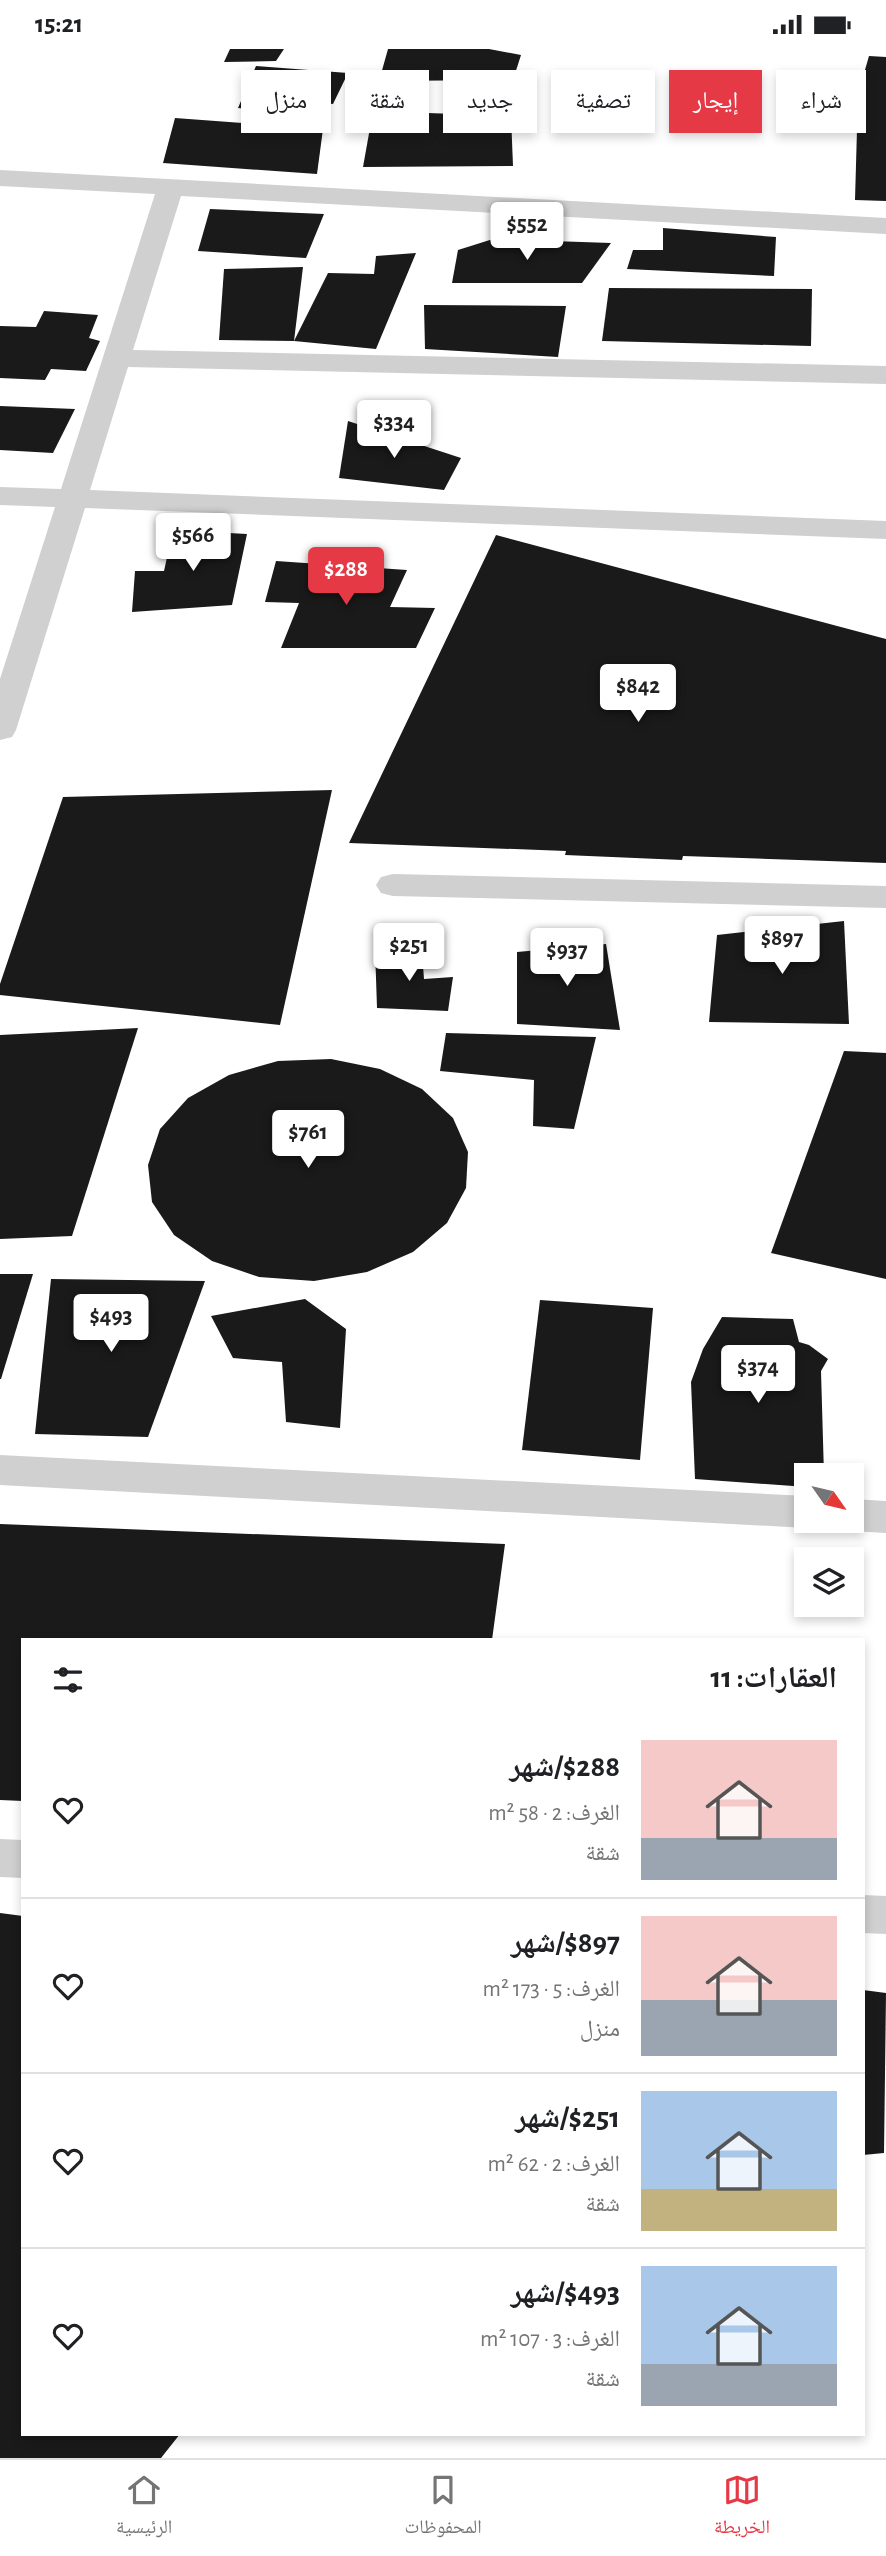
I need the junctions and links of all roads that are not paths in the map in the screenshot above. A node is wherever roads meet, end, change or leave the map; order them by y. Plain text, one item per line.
1 (0, 178) edge
2 (170, 188) junction
3 (886, 226) edge
4 (118, 358) junction
5 (886, 375) edge
6 (0, 496) edge
7 (74, 501) junction
8 (886, 530) edge
9 (0, 730) edge
10 (393, 885) dead end
11 (886, 897) edge
12 (0, 1470) edge
13 (794, 1512) edge
14 (864, 1516) edge
15 (886, 1517) edge
16 (0, 1858) edge
17 (21, 1859) edge
18 (865, 1914) edge
19 (886, 1915) edge

1 - 2 street
2 - 3 street
2 - 4 street
4 - 5 street
4 - 7 street
6 - 7 street
7 - 8 street
7 - 9 street
10 - 11 street
12 - 13 street
14 - 15 street
16 - 17 street
18 - 19 street

